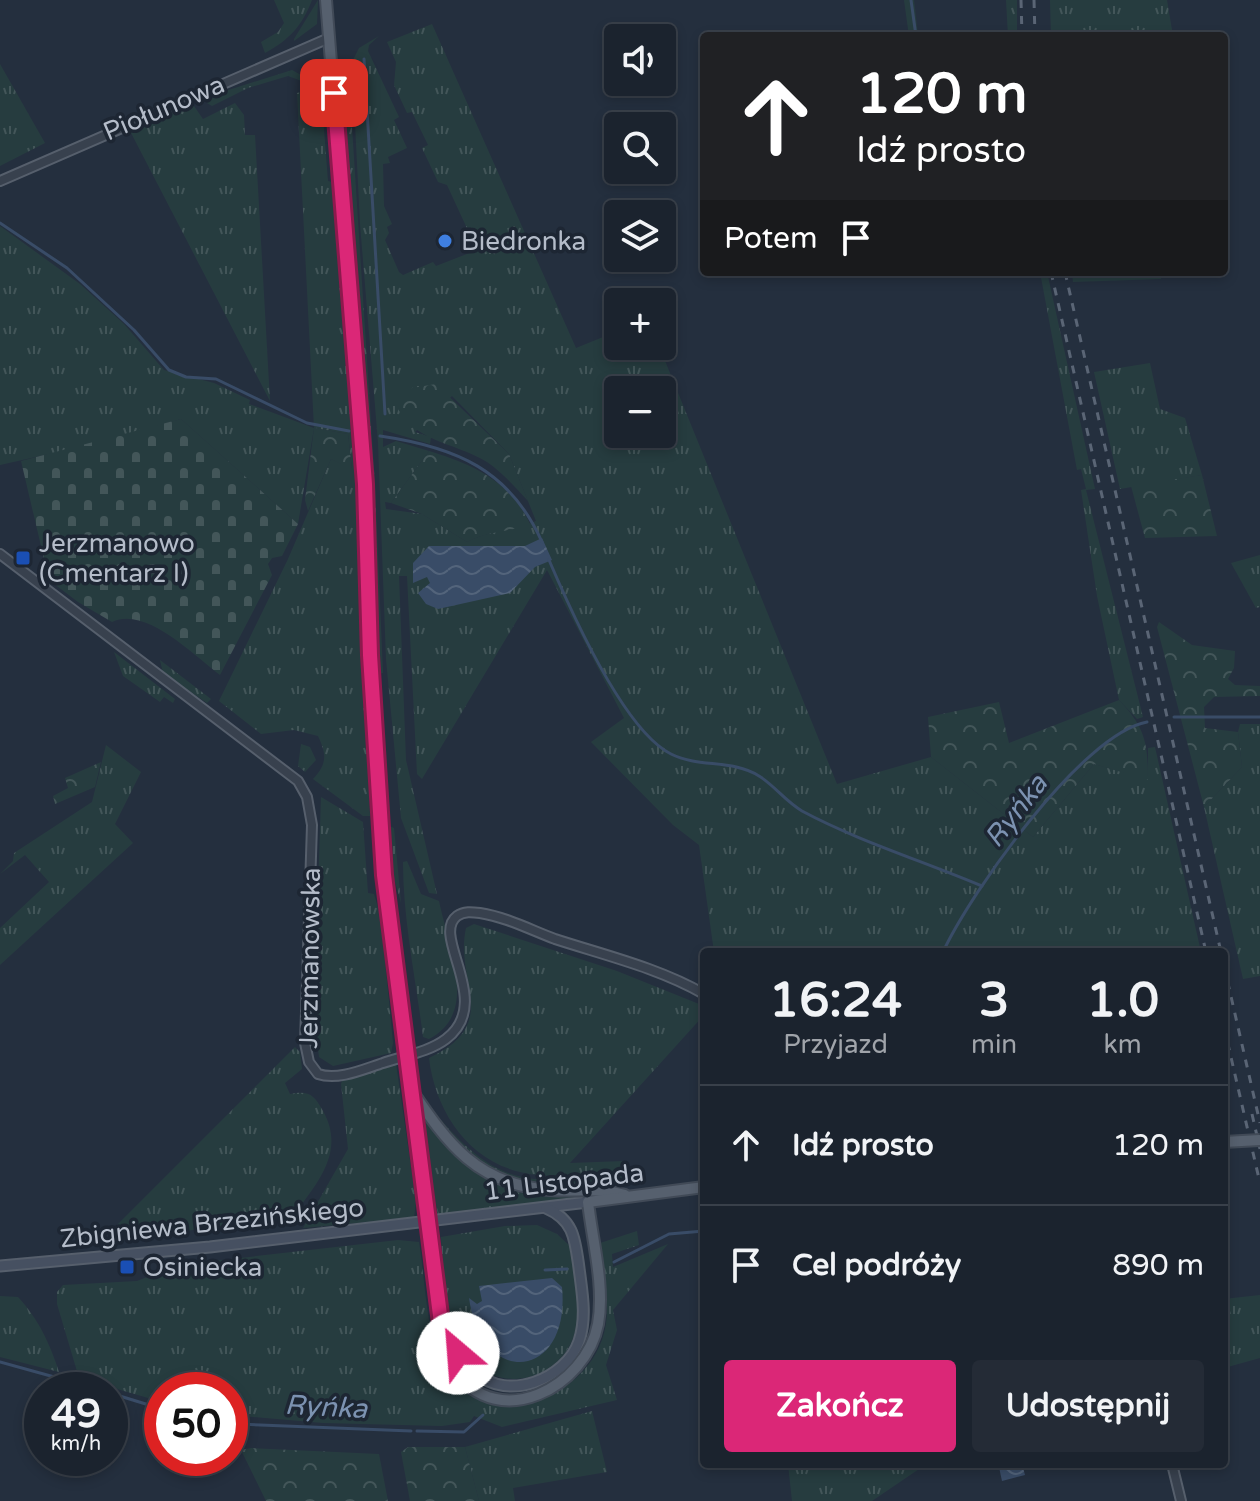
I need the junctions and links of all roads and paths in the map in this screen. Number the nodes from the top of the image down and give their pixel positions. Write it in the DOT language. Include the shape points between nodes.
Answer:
graph roads {
  1 [pos="326,0"];
  2 [pos="329,38"];
  3 [pos="0,181"];
  4 [pos="0,554"];
  5 [pos="700,992"];
  6 [pos="410,1088"];
  7 [pos="1260,1140"];
  8 [pos="1228,1142"];
  9 [pos="700,1187"];
  10 [pos="627,1196"];
  11 [pos="588,1202"];
  12 [pos="546,1208"];
  13 [pos="427,1217"];
  14 [pos="0,1266"];
  15 [pos="441,1323"];
  16 [pos="1173,1468"];
  17 [pos="1181,1501"];
  1 -- 2 [label="main road"];
  2 -- 3 [label="street, Piołunowa"];
  2 -- 6 [label="main road, bridge" via="365,484 380,822"];
  4 -- 5 [label="street, Jerzmanowska" via="298,781 312,825 305,1043 318,1074 337,1076 372,1066 441,1043 452,1034 466,1007 450,929 462,913 494,916"];
  6 -- 10 [label="main road" via="446,1141 488,1174 546,1190 602,1188"];
  6 -- 13 [label="main road"];
  7 -- 8 [label="main road, bridge"];
  9 -- 10 [label="main road, 11 Listopada"];
  10 -- 11 [label="main road, 11 Listopada"];
  11 -- 12 [label="main road, 11 Listopada"];
  11 -- 15 [label="main road" via="599,1315 589,1353 564,1381 527,1397 506,1399 481,1392 452,1365"];
  12 -- 13 [label="main road, 11 Listopada"];
  12 -- 15 [label="main road" via="568,1222 576,1241 583,1323 568,1361 538,1381 500,1384 478,1375"];
  13 -- 14 [label="main road, Zbigniewa Brzezińskiego" via="210,1247"];
  13 -- 15 [label="main road, bridge"];
  16 -- 17 [label="street"];
}
